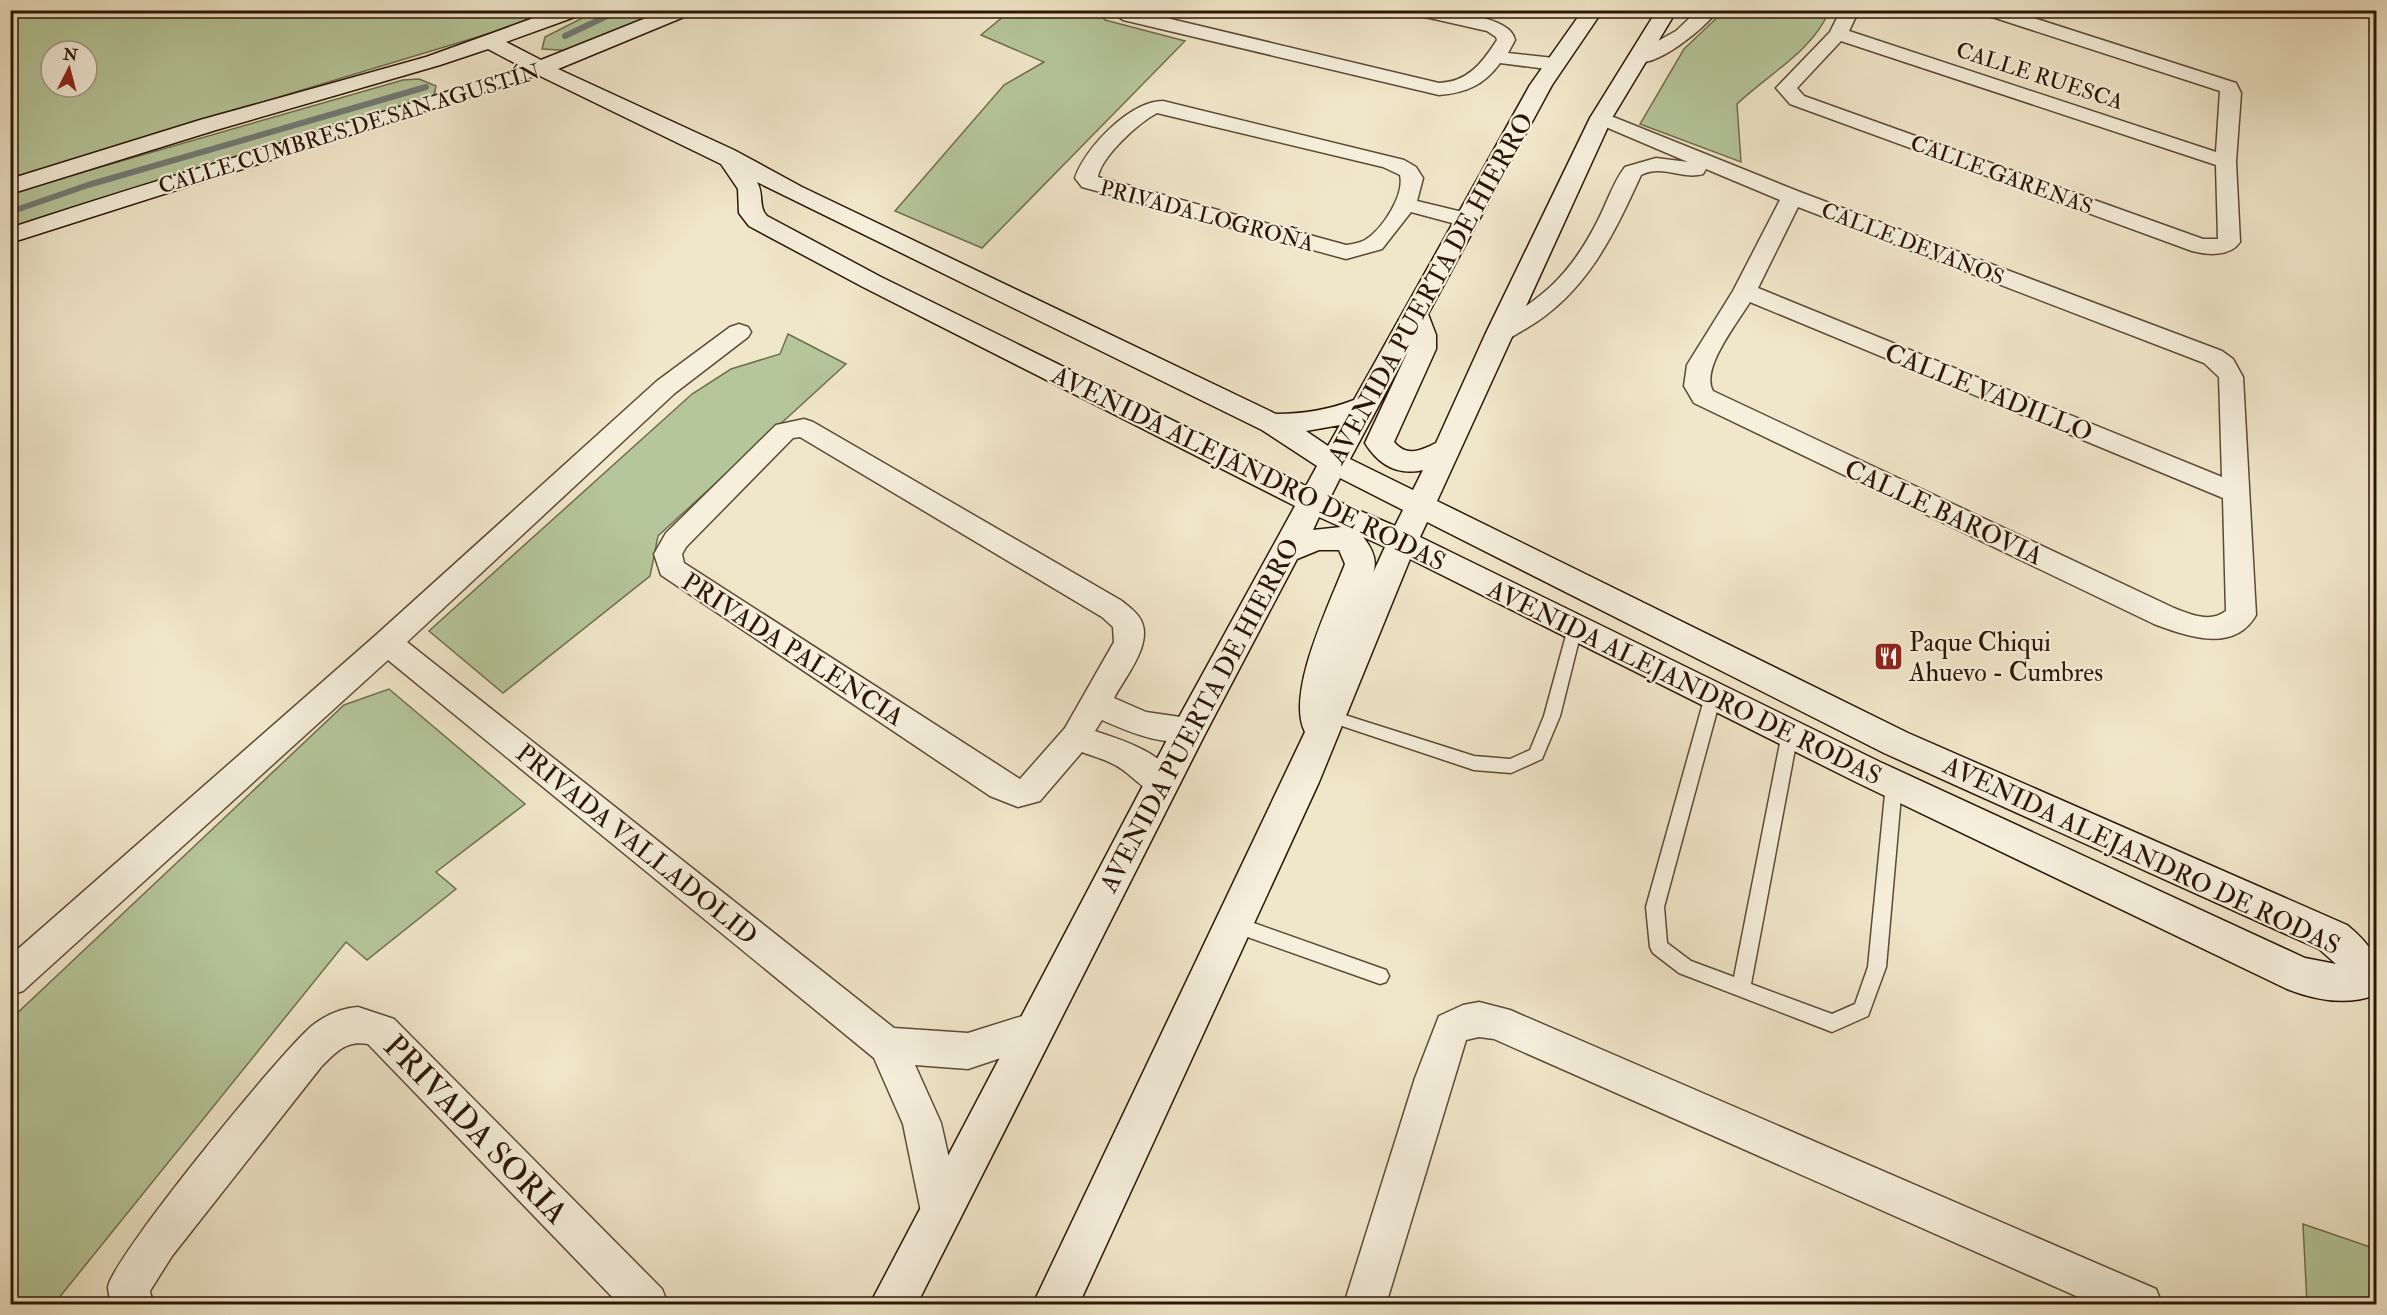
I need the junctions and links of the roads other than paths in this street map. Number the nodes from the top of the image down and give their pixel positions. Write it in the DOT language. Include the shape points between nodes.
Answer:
graph roads {
  1 [pos="576,10"];
  2 [pos="684,10"];
  3 [pos="1120,10"];
  4 [pos="1418,10"];
  5 [pos="1593,10"];
  6 [pos="1667,10"];
  7 [pos="1709,10"];
  8 [pos="1850,10"];
  9 [pos="1989,10"];
  10 [pos="530,29"];
  11 [pos="1838,34"];
  12 [pos="491,42"];
  13 [pos="577,55"];
  14 [pos="1641,57"];
  15 [pos="433,61"];
  16 [pos="1492,62"];
  17 [pos="1554,64"];
  18 [pos="541,69"];
  19 [pos="1541,85"];
  20 [pos="477,91"];
  21 [pos="1601,118"];
  22 [pos="726,155"];
  23 [pos="2226,162"];
  24 [pos="1744,176"];
  25 [pos="10,187"];
  26 [pos="794,192"];
  27 [pos="1792,197"];
  28 [pos="750,204"];
  29 [pos="1399,212"];
  30 [pos="1461,229"];
  31 [pos="10,236"];
  32 [pos="918,252"];
  33 [pos="872,282"];
  34 [pos="1745,291"];
  35 [pos="1416,315"];
  36 [pos="739,332"];
  37 [pos="1498,335"];
  38 [pos="1364,406"];
  39 [pos="1272,423"];
  40 [pos="1448,449"];
  41 [pos="1334,463"];
  42 [pos="2234,492"];
  43 [pos="1312,502"];
  44 [pos="1421,507"];
  45 [pos="1402,542"];
  46 [pos="1285,552"];
  47 [pos="1575,628"];
  48 [pos="387,644"];
  49 [pos="1713,696"];
  50 [pos="1095,703"];
  51 [pos="1324,728"];
  52 [pos="1190,729"];
  53 [pos="1790,733"];
  54 [pos="1076,737"];
  55 [pos="1163,783"];
  56 [pos="1894,784"];
  57 [pos="1234,924"];
  58 [pos="1380,975"];
  59 [pos="10,979"];
  60 [pos="1741,990"];
  61 [pos="1035,1030"];
  62 [pos="887,1045"];
  63 [pos="941,1212"];
  64 [pos="1374,1301"];
  65 [pos="132,1305"];
  66 [pos="647,1305"];
  67 [pos="893,1305"];
  68 [pos="1056,1305"];
  69 [pos="2141,1305"];
  1 -- 10 [label="street, CALLE CUMBRES DE SAN AGUSTÍN"];
  2 -- 13 [label="street, CALLE CUMBRES DE SAN AGUSTÍN"];
  3 -- 16 [label="street" via="1129,16 1439,89 1463,87"];
  4 -- 16 [label="street" via="1500,30 1506,40"];
  5 -- 17 [label="street, AVENIDA PUERTA DE HIERRO"];
  6 -- 14 [label="street"];
  7 -- 14 [label="street" via="1683,35"];
  8 -- 11 [label="street"];
  9 -- 23 [label="street" via="2229,87"];
  10 -- 12 [label="street, CALLE CUMBRES DE SAN AGUSTÍN"];
  10 -- 13 [label="street" via="524,37 527,45 555,57"];
  11 -- 23 [label="street, CALLE RUESCA"];
  11 -- 23 [label="street, CALLE GARENAS" via="1786,87 1797,100 2200,246 2217,247 2229,242"];
  12 -- 15 [label="street, CALLE CUMBRES DE SAN AGUSTÍN"];
  12 -- 18 [label="street, AVENIDA ALEJANDRO DE RODAS"];
  13 -- 18 [label="street, CALLE CUMBRES DE SAN AGUSTÍN"];
  14 -- 21 [label="street"];
  15 -- 20 [label="street"];
  15 -- 25 [label="street, CALLE CUMBRES DE SAN AGUSTÍN"];
  16 -- 17 [label="street"];
  16 -- 19 [label="street"];
  17 -- 19 [label="street, AVENIDA PUERTA DE HIERRO"];
  18 -- 20 [label="street, CALLE CUMBRES DE SAN AGUSTÍN"];
  18 -- 22 [label="street, AVENIDA ALEJANDRO DE RODAS"];
  19 -- 30 [label="street, AVENIDA PUERTA DE HIERRO"];
  20 -- 31 [label="street, CALLE CUMBRES DE SAN AGUSTÍN"];
  21 -- 24 [label="street, CALLE DEVANOS"];
  21 -- 37 [label="street"];
  22 -- 26 [label="street, AVENIDA ALEJANDRO DE RODAS"];
  22 -- 28 [label="street, AVENIDA ALEJANDRO DE RODAS" via="750,189"];
  24 -- 27 [label="street, CALLE DEVANOS"];
  24 -- 37 [label="street" via="1659,163 1632,171 1592,255 1573,280 1551,301"];
  26 -- 28 [label="street" via="770,194"];
  26 -- 32 [label="street, AVENIDA ALEJANDRO DE RODAS"];
  27 -- 34 [label="street"];
  27 -- 42 [label="street, CALLE DEVANOS" via="2202,353 2224,366 2231,377"];
  28 -- 33 [label="street, AVENIDA ALEJANDRO DE RODAS" via="758,221"];
  29 -- 29 [label="street, PRIVADA LOGROÑA" via="1414,186 1412,175 1401,166 1163,107 1137,114 1086,173 1090,183 1335,250 1359,250 1376,243"];
  29 -- 30 [label="street"];
  30 -- 35 [label="street, AVENIDA PUERTA DE HIERRO"];
  32 -- 33 [label="street"];
  32 -- 39 [label="street, AVENIDA ALEJANDRO DE RODAS"];
  33 -- 43 [label="street, AVENIDA ALEJANDRO DE RODAS"];
  34 -- 42 [label="street, CALLE VADILLO"];
  34 -- 42 [label="street, CALLE BAROVIA" via="1700,365 1697,386 1703,397 2164,616 2193,627 2218,630 2241,615"];
  35 -- 38 [label="street, AVENIDA PUERTA DE HIERRO"];
  35 -- 40 [label="street" via="1423,338 1422,354 1379,443 1386,454 1403,462 1424,462"];
  36 -- 48 [label="street" via="666,387"];
  37 -- 40 [label="street"];
  38 -- 39 [label="street" via="1337,418 1306,424"];
  38 -- 41 [label="street, AVENIDA PUERTA DE HIERRO"];
  39 -- 41 [label="street, AVENIDA ALEJANDRO DE RODAS"];
  40 -- 44 [label="street"];
  41 -- 43 [label="street, AVENIDA PUERTA DE HIERRO"];
  41 -- 44 [label="street, AVENIDA ALEJANDRO DE RODAS"];
  43 -- 45 [label="street, AVENIDA ALEJANDRO DE RODAS"];
  43 -- 46 [label="street, AVENIDA PUERTA DE HIERRO"];
  44 -- 45 [label="street"];
  44 -- 56 [label="street, AVENIDA ALEJANDRO DE RODAS" via="1896,742 2333,937 2350,951 2362,969 2361,982 2347,984 2301,976"];
  45 -- 47 [label="street, AVENIDA ALEJANDRO DE RODAS"];
  45 -- 51 [label="street"];
  46 -- 51 [label="street" via="1323,537 1340,538 1359,553 1361,564 1319,676"];
  46 -- 52 [label="street, AVENIDA PUERTA DE HIERRO"];
  47 -- 49 [label="street, AVENIDA ALEJANDRO DE RODAS"];
  47 -- 51 [label="lane" via="1552,716 1536,754 1511,766 1474,763"];
  48 -- 59 [label="street"];
  48 -- 62 [label="street, PRIVADA VALLADOLID"];
  49 -- 53 [label="street, AVENIDA ALEJANDRO DE RODAS"];
  49 -- 60 [label="lane" via="1656,907 1659,947 1685,967"];
  50 -- 52 [label="street" via="1143,724"];
  50 -- 54 [label="street, PRIVADA PALENCIA"];
  50 -- 54 [label="street, PRIVADA PALENCIA" via="1130,643 1130,631 1121,616 804,428 784,431 676,540 668,554 671,568 1012,792 1029,791"];
  51 -- 57 [label="street"];
  52 -- 55 [label="street, AVENIDA PUERTA DE HIERRO"];
  53 -- 56 [label="street, AVENIDA ALEJANDRO DE RODAS"];
  53 -- 60 [label="lane"];
  54 -- 55 [label="street" via="1126,755"];
  55 -- 61 [label="street, AVENIDA PUERTA DE HIERRO"];
  56 -- 60 [label="lane" via="1876,967 1862,1010 1832,1023"];
  57 -- 58 [label="lane"];
  57 -- 68 [label="street"];
  61 -- 62 [label="street" via="968,1051"];
  61 -- 63 [label="street, AVENIDA PUERTA DE HIERRO"];
  62 -- 63 [label="street, PRIVADA VALLADOLID" via="922,1123"];
  63 -- 67 [label="street, AVENIDA PUERTA DE HIERRO"];
  64 -- 69 [label="street" via="1434,1078 1452,1028 1469,1020 1484,1019"];
  65 -- 66 [label="street, PRIVADA SORIA" via="129,1287 158,1242 308,1054 331,1032 364,1023 381,1031"];
}
